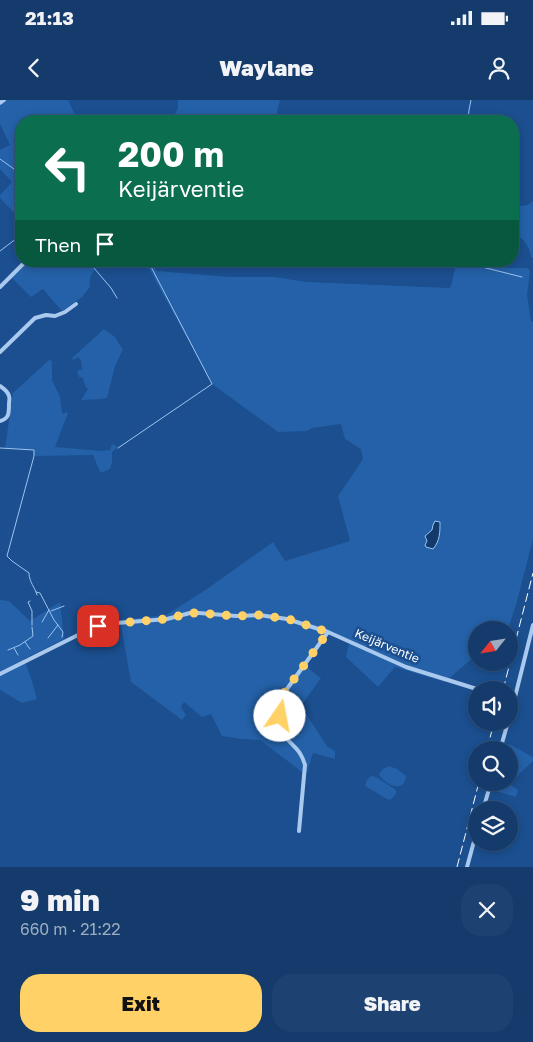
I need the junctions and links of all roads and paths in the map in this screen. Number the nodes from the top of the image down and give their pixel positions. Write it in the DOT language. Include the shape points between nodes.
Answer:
graph roads {
  1 [pos="4,100"];
  2 [pos="0,103"];
  3 [pos="20,267"];
  4 [pos="0,287"];
  5 [pos="76,304"];
  6 [pos="0,352"];
  7 [pos="0,386"];
  8 [pos="0,421"];
  9 [pos="533,624"];
  10 [pos="328,632"];
  11 [pos="0,674"];
  12 [pos="517,681"];
  13 [pos="468,686"];
  14 [pos="300,830"];
  15 [pos="471,851"];
  16 [pos="467,867"];
  1 -- 2 [label="street"];
  3 -- 4 [label="street"];
  5 -- 6 [label="street" via="55,316 36,318"];
  7 -- 8 [label="street" via="9,396 8,416"];
  9 -- 12 [label="street"];
  10 -- 11 [label="street, Keijärventie" via="288,619 259,615 190,613 167,619 98,626"];
  10 -- 13 [label="street, Keijärventie" via="406,667"];
  10 -- 14 [label="street" via="279,700 286,737 299,751 305,765"];
  15 -- 16 [label="street"];
}
